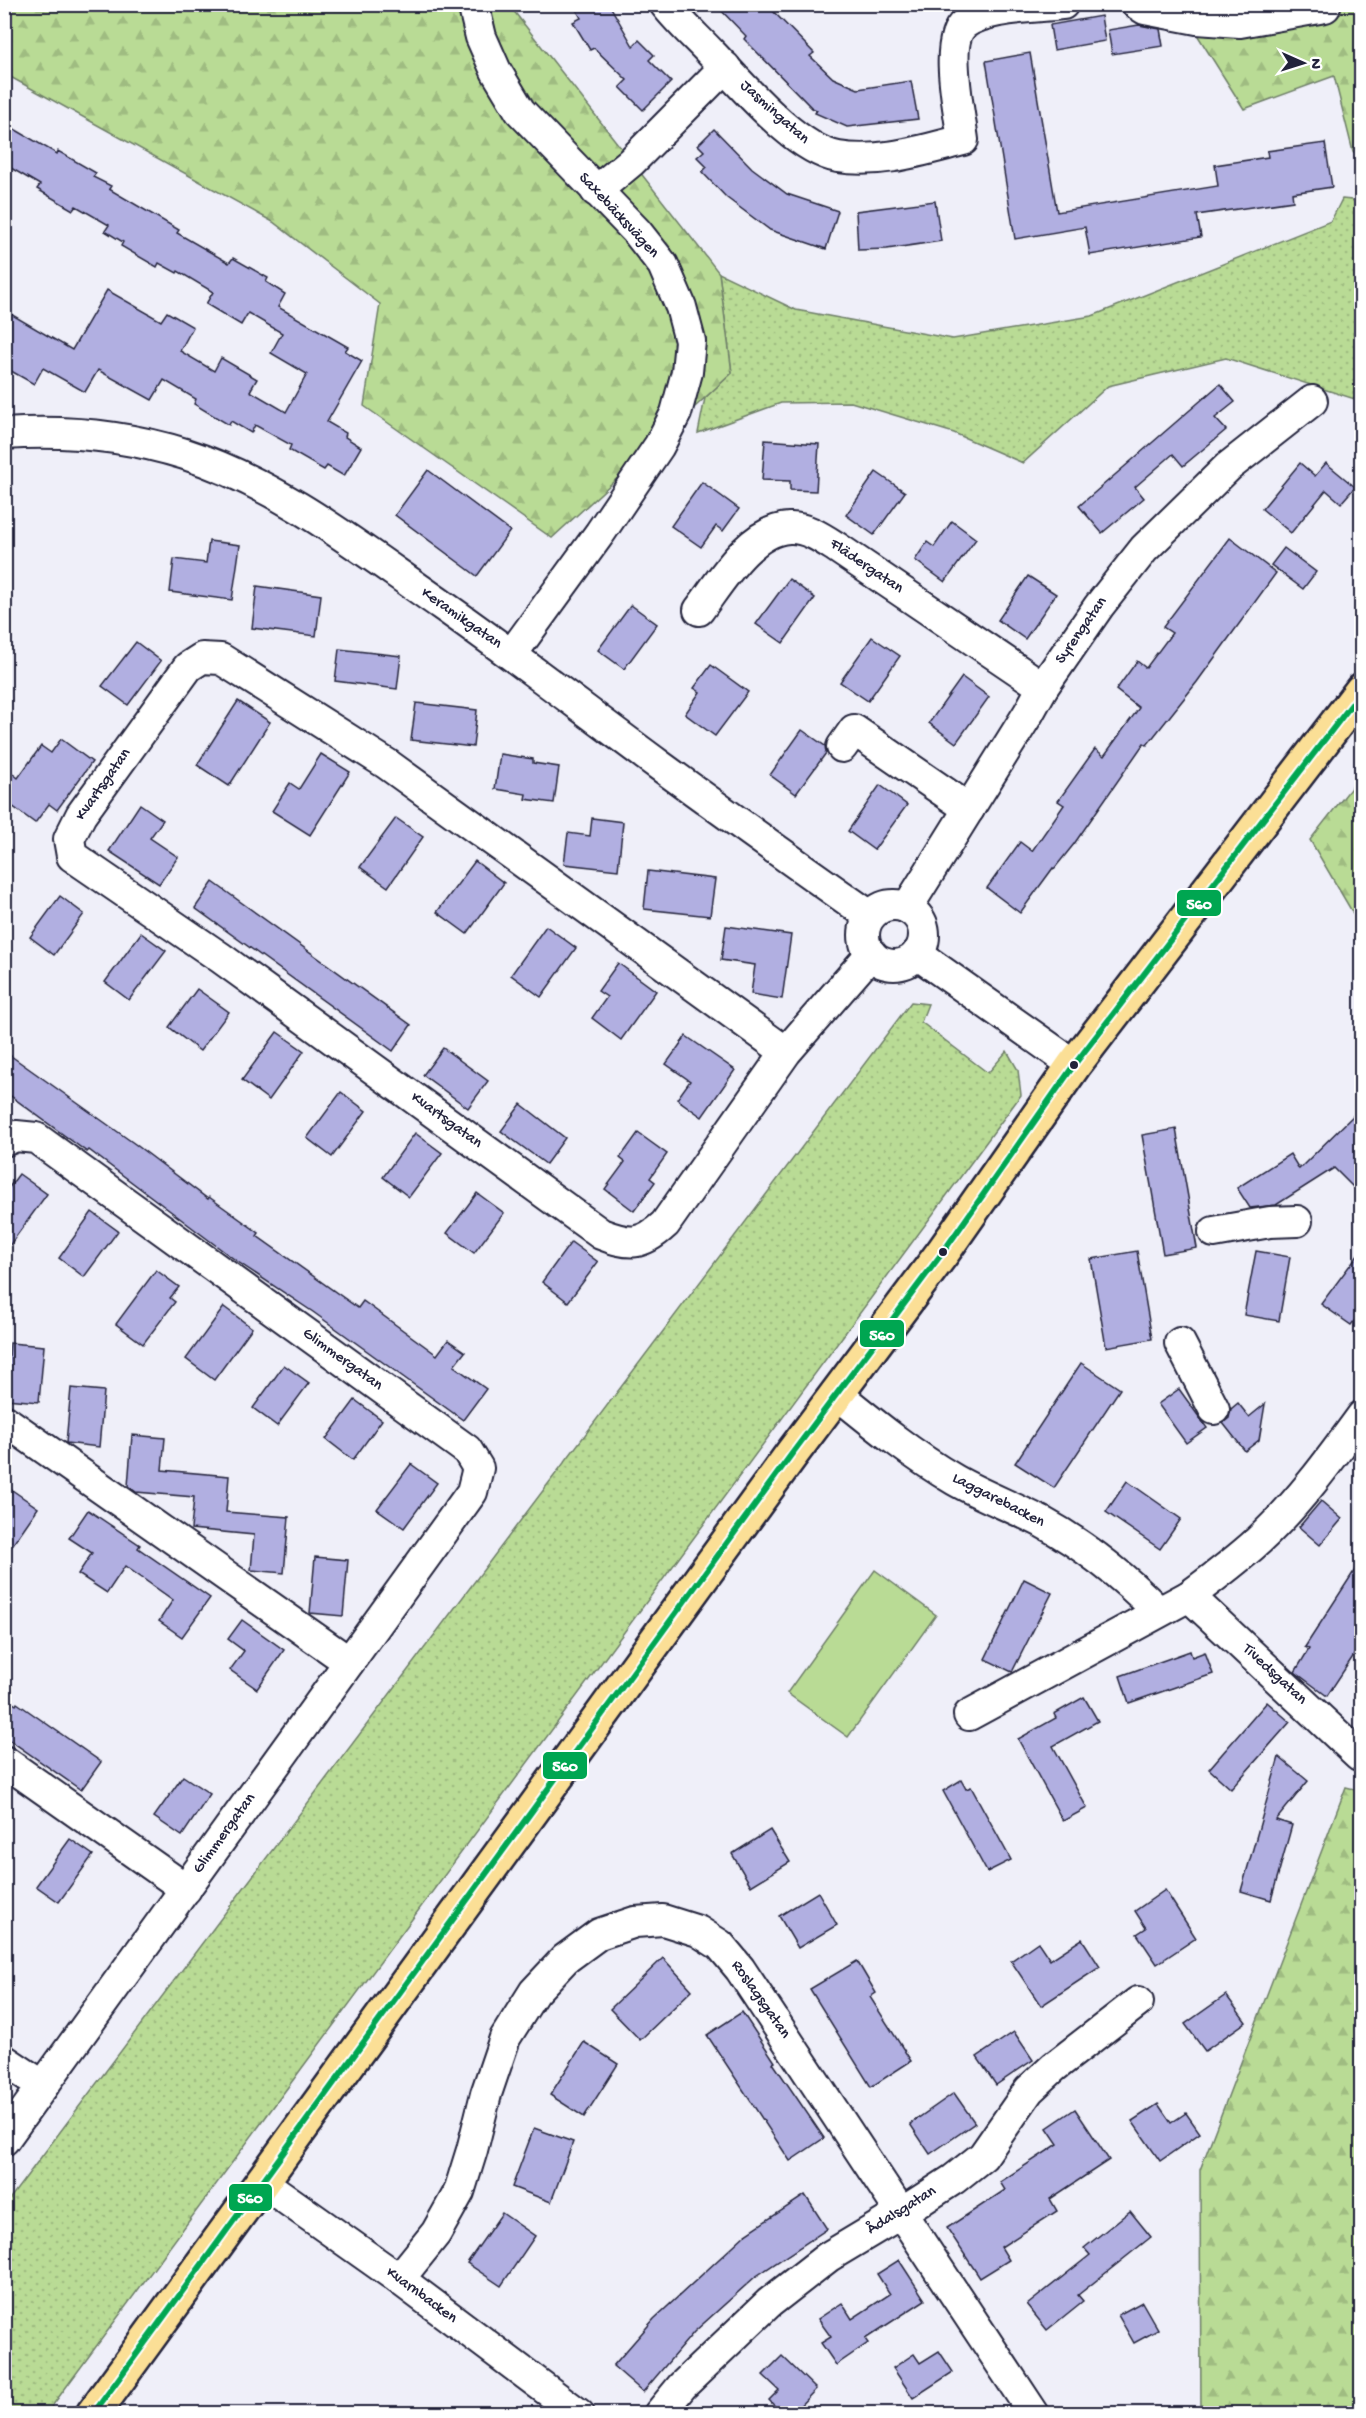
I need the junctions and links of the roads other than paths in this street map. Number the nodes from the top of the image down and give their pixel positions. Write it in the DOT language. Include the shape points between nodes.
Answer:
graph roads {
  1 [pos="473,4"];
  2 [pos="665,4"];
  3 [pos="1063,4"];
  4 [pos="1137,4"];
  5 [pos="1324,7"];
  6 [pos="725,67"];
  7 [pos="596,191"];
  8 [pos="1312,401"];
  9 [pos="4,434"];
  10 [pos="699,610"];
  11 [pos="512,654"];
  12 [pos="1043,687"];
  13 [pos="1362,690"];
  14 [pos="842,747"];
  15 [pos="969,809"];
  16 [pos="907,908"];
  17 [pos="870,916"];
  18 [pos="871,954"];
  19 [pos="917,954"];
  20 [pos="786,1052"];
  21 [pos="1074,1065"];
  22 [pos="4,1141"];
  23 [pos="1296,1221"];
  24 [pos="1214,1232"];
  25 [pos="1180,1343"];
  26 [pos="836,1393"];
  27 [pos="1214,1409"];
  28 [pos="1362,1416"];
  29 [pos="4,1420"];
  30 [pos="1189,1596"];
  31 [pos="1158,1611"];
  32 [pos="349,1662"];
  33 [pos="969,1715"];
  34 [pos="1359,1755"];
  35 [pos="4,1761"];
  36 [pos="186,1889"];
  37 [pos="1138,2002"];
  38 [pos="4,2060"];
  39 [pos="43,2086"];
  40 [pos="4,2140"];
  41 [pos="262,2182"];
  42 [pos="903,2212"];
  43 [pos="399,2279"];
  44 [pos="93,2414"];
  45 [pos="579,2414"];
  46 [pos="659,2414"];
  47 [pos="1034,2414"];
  1 -- 7 [label="street, Saxebäcksvägen" via="481,37 520,111"];
  2 -- 6 [label="street, Jasmingatan"];
  3 -- 6 [label="street, Jasmingatan" via="990,13 964,25 954,40 954,74 963,140 906,154 837,157 812,147 782,125"];
  4 -- 5 [label="street" via="1197,19 1240,22"];
  6 -- 7 [label="street, Jasmingatan" via="631,162"];
  7 -- 11 [label="street, Saxebäcksvägen" via="663,265 690,341 687,372 676,413 659,446"];
  8 -- 12 [label="street, Syrengatan" via="1228,467 1144,549"];
  9 -- 11 [label="street, Keramikgatan" via="44,432 138,443 185,454 238,476 285,498"];
  10 -- 12 [label="street, Flädergatan" via="746,549 766,534 790,527 811,532 836,547"];
  11 -- 17 [label="street, Keramikgatan"];
  12 -- 15 [label="street, Syrengatan"];
  13 -- 21 [label="main road"];
  14 -- 15 [label="street" via="854,730"];
  15 -- 16 [label="street, Syrengatan"];
  16 -- 17 [label="street" via="886,905"];
  16 -- 19 [label="street" via="922,925 924,935"];
  17 -- 18 [label="street" via="863,933"];
  18 -- 19 [label="street" via="884,964 893,965"];
  18 -- 20 [label="street, Kvartsgatan"];
  19 -- 21 [label="street"];
  20 -- 20 [label="street, Kvartsgatan" via="665,1224 650,1238 622,1242 601,1234 221,958 72,856 69,839 81,815 188,667 202,658 220,659 387,764"];
  21 -- 26 [label="main road" via="943,1252"];
  22 -- 32 [label="street, Glimmergatan" via="16,1136 36,1138 467,1450 478,1468 472,1492"];
  23 -- 24 [label="street"];
  25 -- 27 [label="street"];
  26 -- 31 [label="street, Laggarebacken" via="885,1433 954,1479 1042,1522 1133,1586"];
  26 -- 41 [label="main road"];
  28 -- 30 [label="street" via="1291,1507 1259,1540"];
  29 -- 32 [label="street"];
  30 -- 31 [label="street"];
  30 -- 34 [label="street, Tivedsgatan"];
  31 -- 33 [label="street"];
  32 -- 36 [label="street, Glimmergatan"];
  35 -- 36 [label="street, Glimmergatan"];
  36 -- 39 [label="street, Glimmergatan"];
  37 -- 42 [label="street, Ådalsgatan" via="1029,2091 983,2156"];
  38 -- 39 [label="street"];
  39 -- 40 [label="street, Glimmergatan"];
  41 -- 43 [label="street, Kvarnbacken"];
  41 -- 44 [label="main road"];
  42 -- 43 [label="street, Roslagsgatan" via="720,1945 698,1931 663,1920 634,1922 599,1934 565,1959 534,1992 505,2038 459,2192 436,2233"];
  42 -- 46 [label="street, Ådalsgatan" via="828,2257 770,2303 682,2386"];
  42 -- 47 [label="street, Roslagsgatan"];
  43 -- 45 [label="street, Kvarnbacken"];
}
